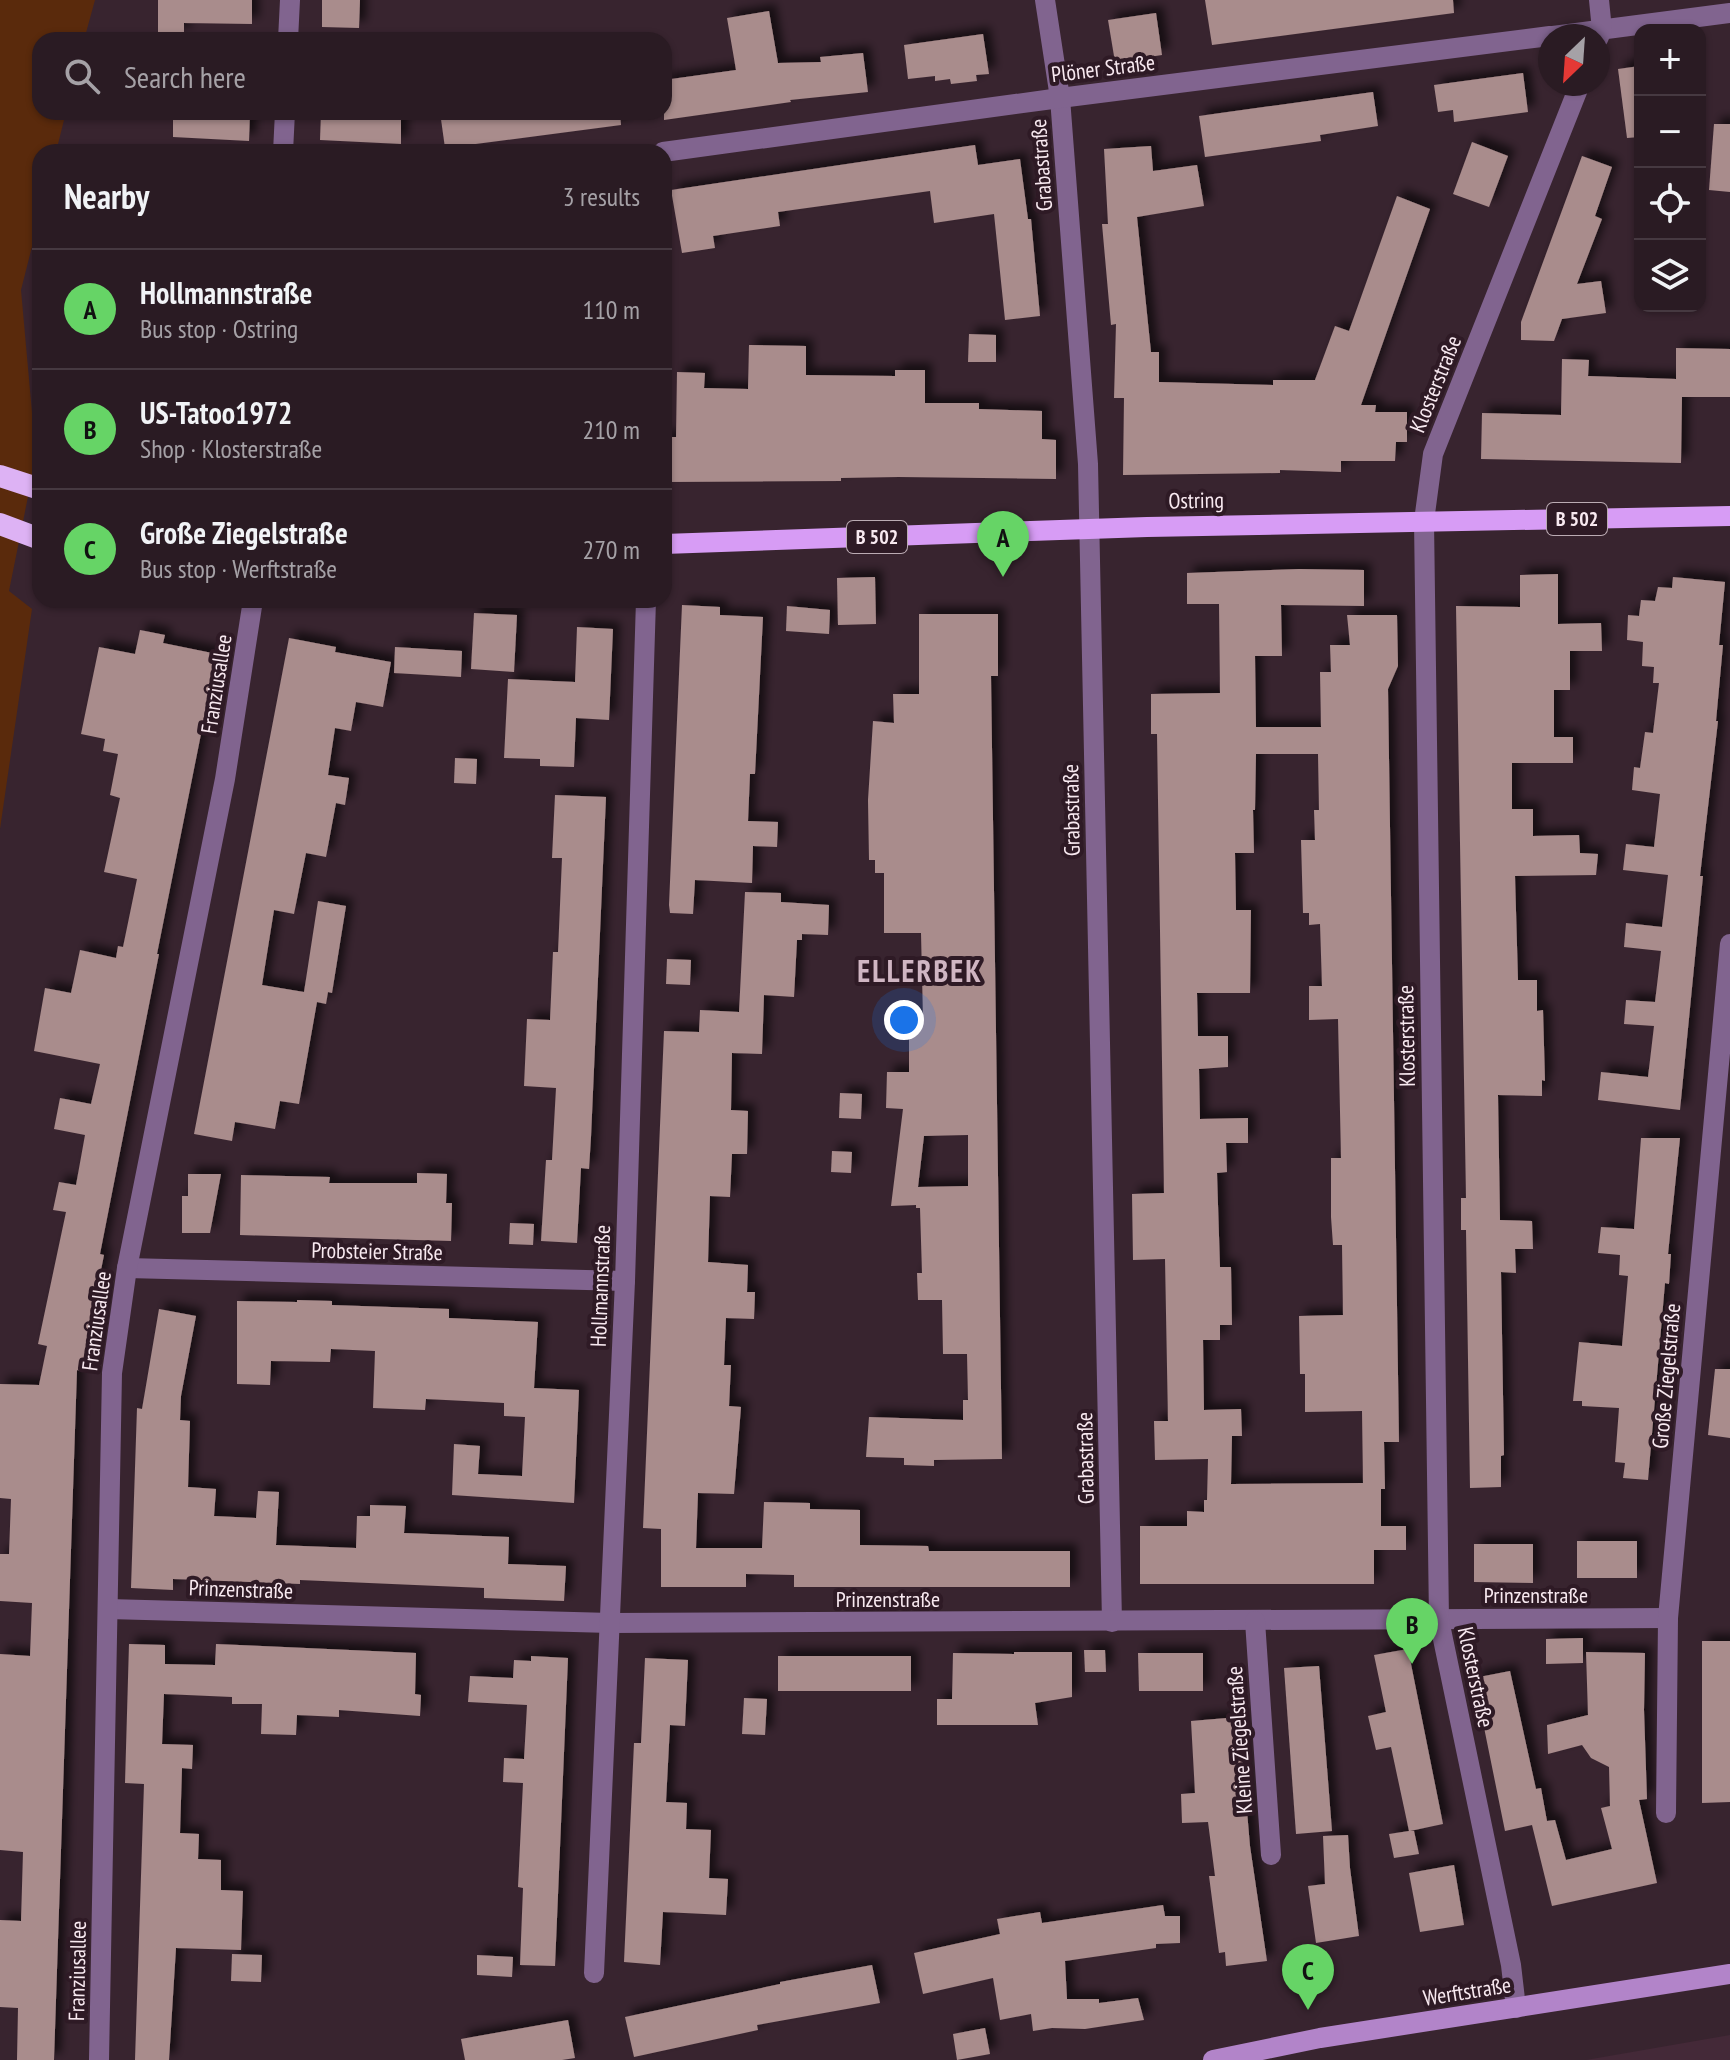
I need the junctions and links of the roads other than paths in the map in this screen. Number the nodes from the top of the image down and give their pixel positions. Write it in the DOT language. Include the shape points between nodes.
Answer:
graph roads {
  1 [pos="290,0"];
  2 [pos="1045,0"];
  3 [pos="1599,0"];
  4 [pos="1730,13"];
  5 [pos="1600,24"];
  6 [pos="288,32"];
  7 [pos="1610,33"];
  8 [pos="1538,38"];
  9 [pos="1575,96"];
  10 [pos="1060,98"];
  11 [pos="285,120"];
  12 [pos="283,144"];
  13 [pos="672,151"];
  14 [pos="0,476"];
  15 [pos="32,486"];
  16 [pos="1730,516"];
  17 [pos="1424,521"];
  18 [pos="0,524"];
  19 [pos="1090,529"];
  20 [pos="32,536"];
  21 [pos="672,544"];
  22 [pos="252,608"];
  23 [pos="646,608"];
  24 [pos="1730,944"];
  25 [pos="127,1268"];
  26 [pos="625,1281"];
  27 [pos="108,1609"];
  28 [pos="1668,1618"];
  29 [pos="1439,1620"];
  30 [pos="1255,1621"];
  31 [pos="1112,1622"];
  32 [pos="611,1623"];
  33 [pos="1666,1813"];
  34 [pos="1271,1855"];
  35 [pos="594,1973"];
  36 [pos="1730,1974"];
  37 [pos="1516,2008"];
  38 [pos="99,2060"];
  39 [pos="1213,2060"];
  1 -- 6 [label="street"];
  2 -- 10 [label="street, Grabastraße"];
  3 -- 5 [label="street"];
  4 -- 7 [label="street, Plöner Straße"];
  8 -- 10 [label="street, Plöner Straße"];
  9 -- 17 [label="street, Klosterstraße" via="1433,454"];
  10 -- 13 [label="street, Plöner Straße"];
  10 -- 19 [label="street, Grabastraße"];
  11 -- 12 [label="street"];
  14 -- 15 [label="highway"];
  16 -- 17 [label="main road, Ostring / B 502"];
  17 -- 19 [label="main road, Ostring / B 502"];
  17 -- 29 [label="street, Klosterstraße"];
  18 -- 20 [label="highway"];
  19 -- 21 [label="main road, Ostring / B 502"];
  19 -- 31 [label="street, Grabastraße"];
  22 -- 25 [label="street, Franziusallee" via="225,779"];
  23 -- 26 [label="street, Hollmannstraße"];
  24 -- 28 [label="street, Große Ziegelstraße"];
  25 -- 26 [label="street, Probsteier Straße"];
  25 -- 27 [label="street, Franziusallee" via="112,1373"];
  26 -- 32 [label="street, Hollmannstraße"];
  27 -- 32 [label="street, Prinzenstraße"];
  27 -- 38 [label="street, Franziusallee"];
  28 -- 29 [label="street, Prinzenstraße"];
  28 -- 33 [label="street, Große Ziegelstraße"];
  29 -- 30 [label="street, Prinzenstraße"];
  29 -- 37 [label="street, Klosterstraße"];
  30 -- 31 [label="street, Prinzenstraße"];
  30 -- 34 [label="street, Kleine Ziegelstraße"];
  31 -- 32 [label="street, Prinzenstraße"];
  32 -- 35 [label="street, Hollmannstraße"];
  36 -- 37 [label="main road, Werftstraße"];
  37 -- 39 [label="main road, Werftstraße"];
}
